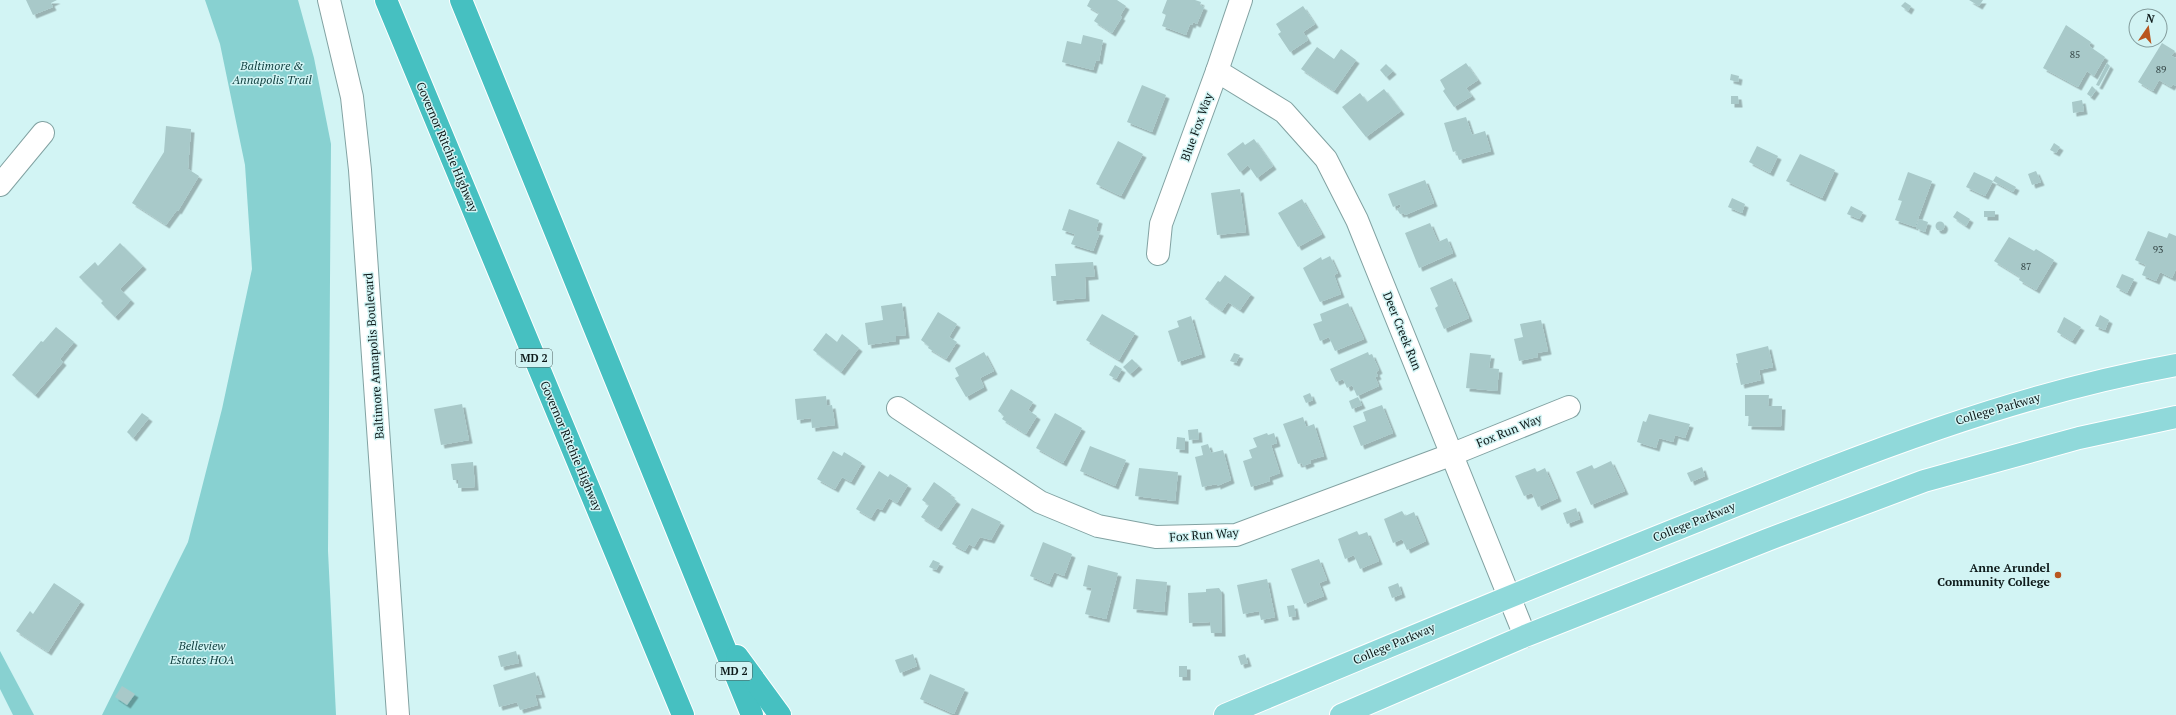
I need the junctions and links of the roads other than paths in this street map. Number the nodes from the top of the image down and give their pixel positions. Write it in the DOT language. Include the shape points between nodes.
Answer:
graph roads {
  1 [pos="329,0"];
  2 [pos="386,0"];
  3 [pos="461,0"];
  4 [pos="1241,0"];
  5 [pos="1217,71"];
  6 [pos="43,133"];
  7 [pos="1,180"];
  8 [pos="1158,254"];
  9 [pos="2176,365"];
  10 [pos="1569,407"];
  11 [pos="898,408"];
  12 [pos="2176,418"];
  13 [pos="2176,434"];
  14 [pos="2079,438"];
  15 [pos="1453,454"];
  16 [pos="1508,596"];
  17 [pos="716,627"];
  18 [pos="1525,636"];
  19 [pos="398,715"];
  20 [pos="683,715"];
  21 [pos="752,715"];
  22 [pos="780,715"];
  23 [pos="1225,715"];
  24 [pos="1341,715"];
  1 -- 19 [label="street, Baltimore Annapolis Boulevard" via="352,97 360,170"];
  2 -- 20 [label="highway, Governor Ritchie Highway / MD 2"];
  3 -- 17 [label="highway, MD 2"];
  4 -- 5 [label="street, Blue Fox Way"];
  5 -- 8 [label="street, Blue Fox Way" via="1160,224"];
  5 -- 15 [label="street, Deer Creek Run" via="1284,112 1326,159 1357,220"];
  6 -- 7 [label="street"];
  9 -- 16 [label="main road, College Parkway" via="2031,399 1957,421 1858,456"];
  10 -- 15 [label="street, Fox Run Way"];
  11 -- 15 [label="street, Fox Run Way" via="1040,502 1098,526 1156,537 1236,535"];
  12 -- 14 [label="main road"];
  13 -- 14 [label="main road"];
  14 -- 18 [label="main road" via="1924,481"];
  15 -- 16 [label="street, Deer Creek Run"];
  16 -- 18 [label="street, Deer Creek Run"];
  16 -- 23 [label="main road, College Parkway"];
  17 -- 21 [label="highway, MD 2"];
  17 -- 22 [label="highway"];
  18 -- 24 [label="main road"];
}
